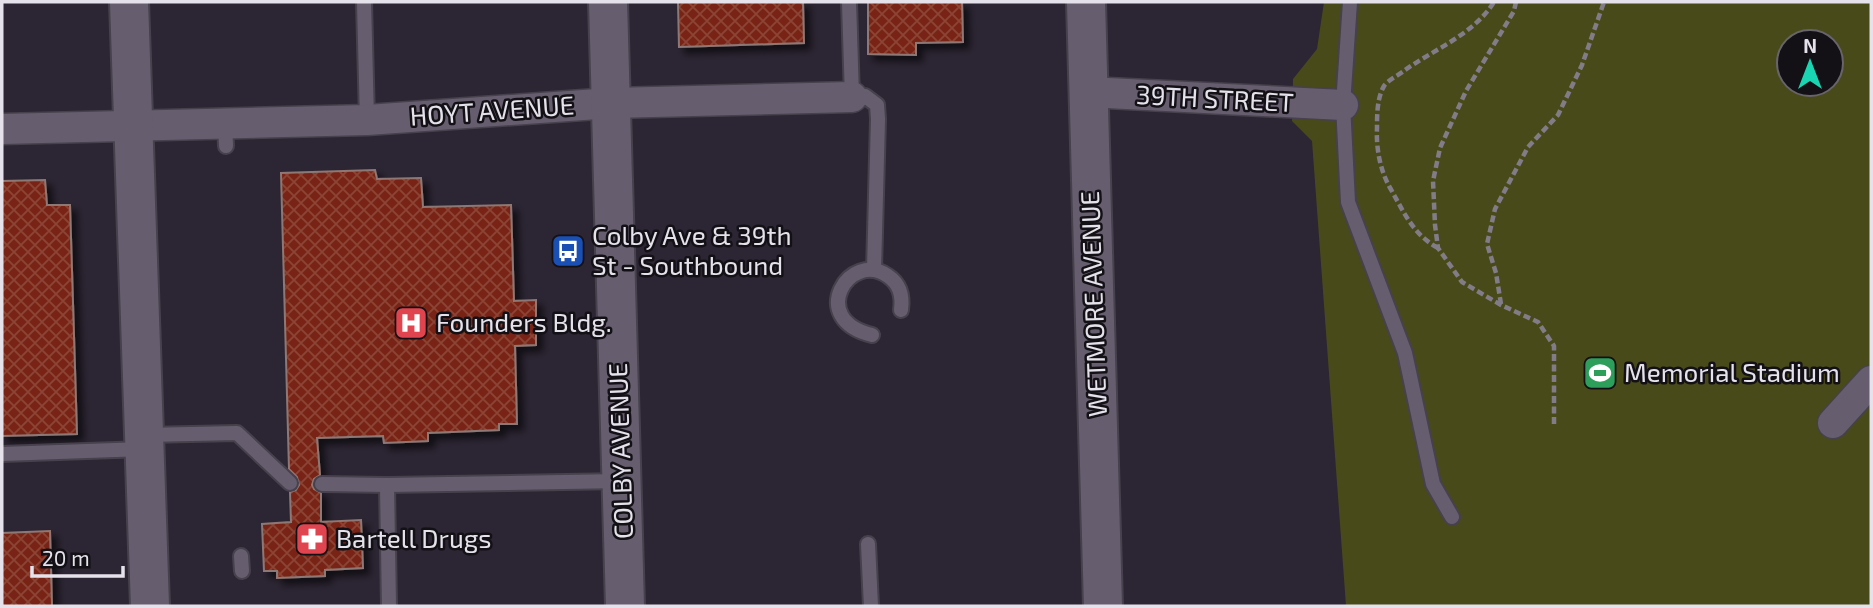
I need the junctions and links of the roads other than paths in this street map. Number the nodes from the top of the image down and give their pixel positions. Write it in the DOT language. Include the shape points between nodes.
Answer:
graph roads {
  1 [pos="129,2"];
  2 [pos="364,2"];
  3 [pos="608,2"];
  4 [pos="849,2"];
  5 [pos="1086,2"];
  6 [pos="1350,2"];
  7 [pos="1088,92"];
  8 [pos="852,97"];
  9 [pos="612,103"];
  10 [pos="1343,105"];
  11 [pos="367,120"];
  12 [pos="132,124"];
  13 [pos="2,129"];
  14 [pos="874,270"];
  15 [pos="901,310"];
  16 [pos="872,335"];
  17 [pos="1871,382"];
  18 [pos="1833,423"];
  19 [pos="144,442"];
  20 [pos="2,454"];
  21 [pos="622,481"];
  22 [pos="290,483"];
  23 [pos="322,484"];
  24 [pos="387,485"];
  25 [pos="1452,517"];
  26 [pos="868,544"];
  27 [pos="150,606"];
  28 [pos="389,606"];
  29 [pos="625,606"];
  30 [pos="871,606"];
  31 [pos="1103,606"];
  1 -- 12 [label="street"];
  2 -- 11 [label="lane"];
  3 -- 9 [label="street, COLBY AVENUE"];
  4 -- 8 [label="lane"];
  5 -- 7 [label="street, WETMORE AVENUE"];
  6 -- 10 [label="lane"];
  7 -- 10 [label="street, 39TH STREET"];
  7 -- 31 [label="street, WETMORE AVENUE"];
  8 -- 9 [label="street, HOYT AVENUE"];
  8 -- 14 [label="lane" via="865,96 877,105"];
  9 -- 11 [label="street, HOYT AVENUE"];
  9 -- 21 [label="street, COLBY AVENUE"];
  10 -- 25 [label="lane" via="1348,202 1405,352 1433,484"];
  11 -- 12 [label="street, HOYT AVENUE" via="225,134"];
  12 -- 13 [label="street, HOYT AVENUE"];
  12 -- 19 [label="street"];
  14 -- 15 [label="lane" via="899,288"];
  14 -- 16 [label="lane" via="846,281 838,300 850,327"];
  17 -- 18 [label="street"];
  19 -- 20 [label="lane"];
  19 -- 22 [label="lane" via="237,433"];
  19 -- 27 [label="street"];
  21 -- 24 [label="lane"];
  21 -- 29 [label="street, COLBY AVENUE"];
  23 -- 24 [label="lane"];
  24 -- 28 [label="lane"];
  26 -- 30 [label="lane"];
}
